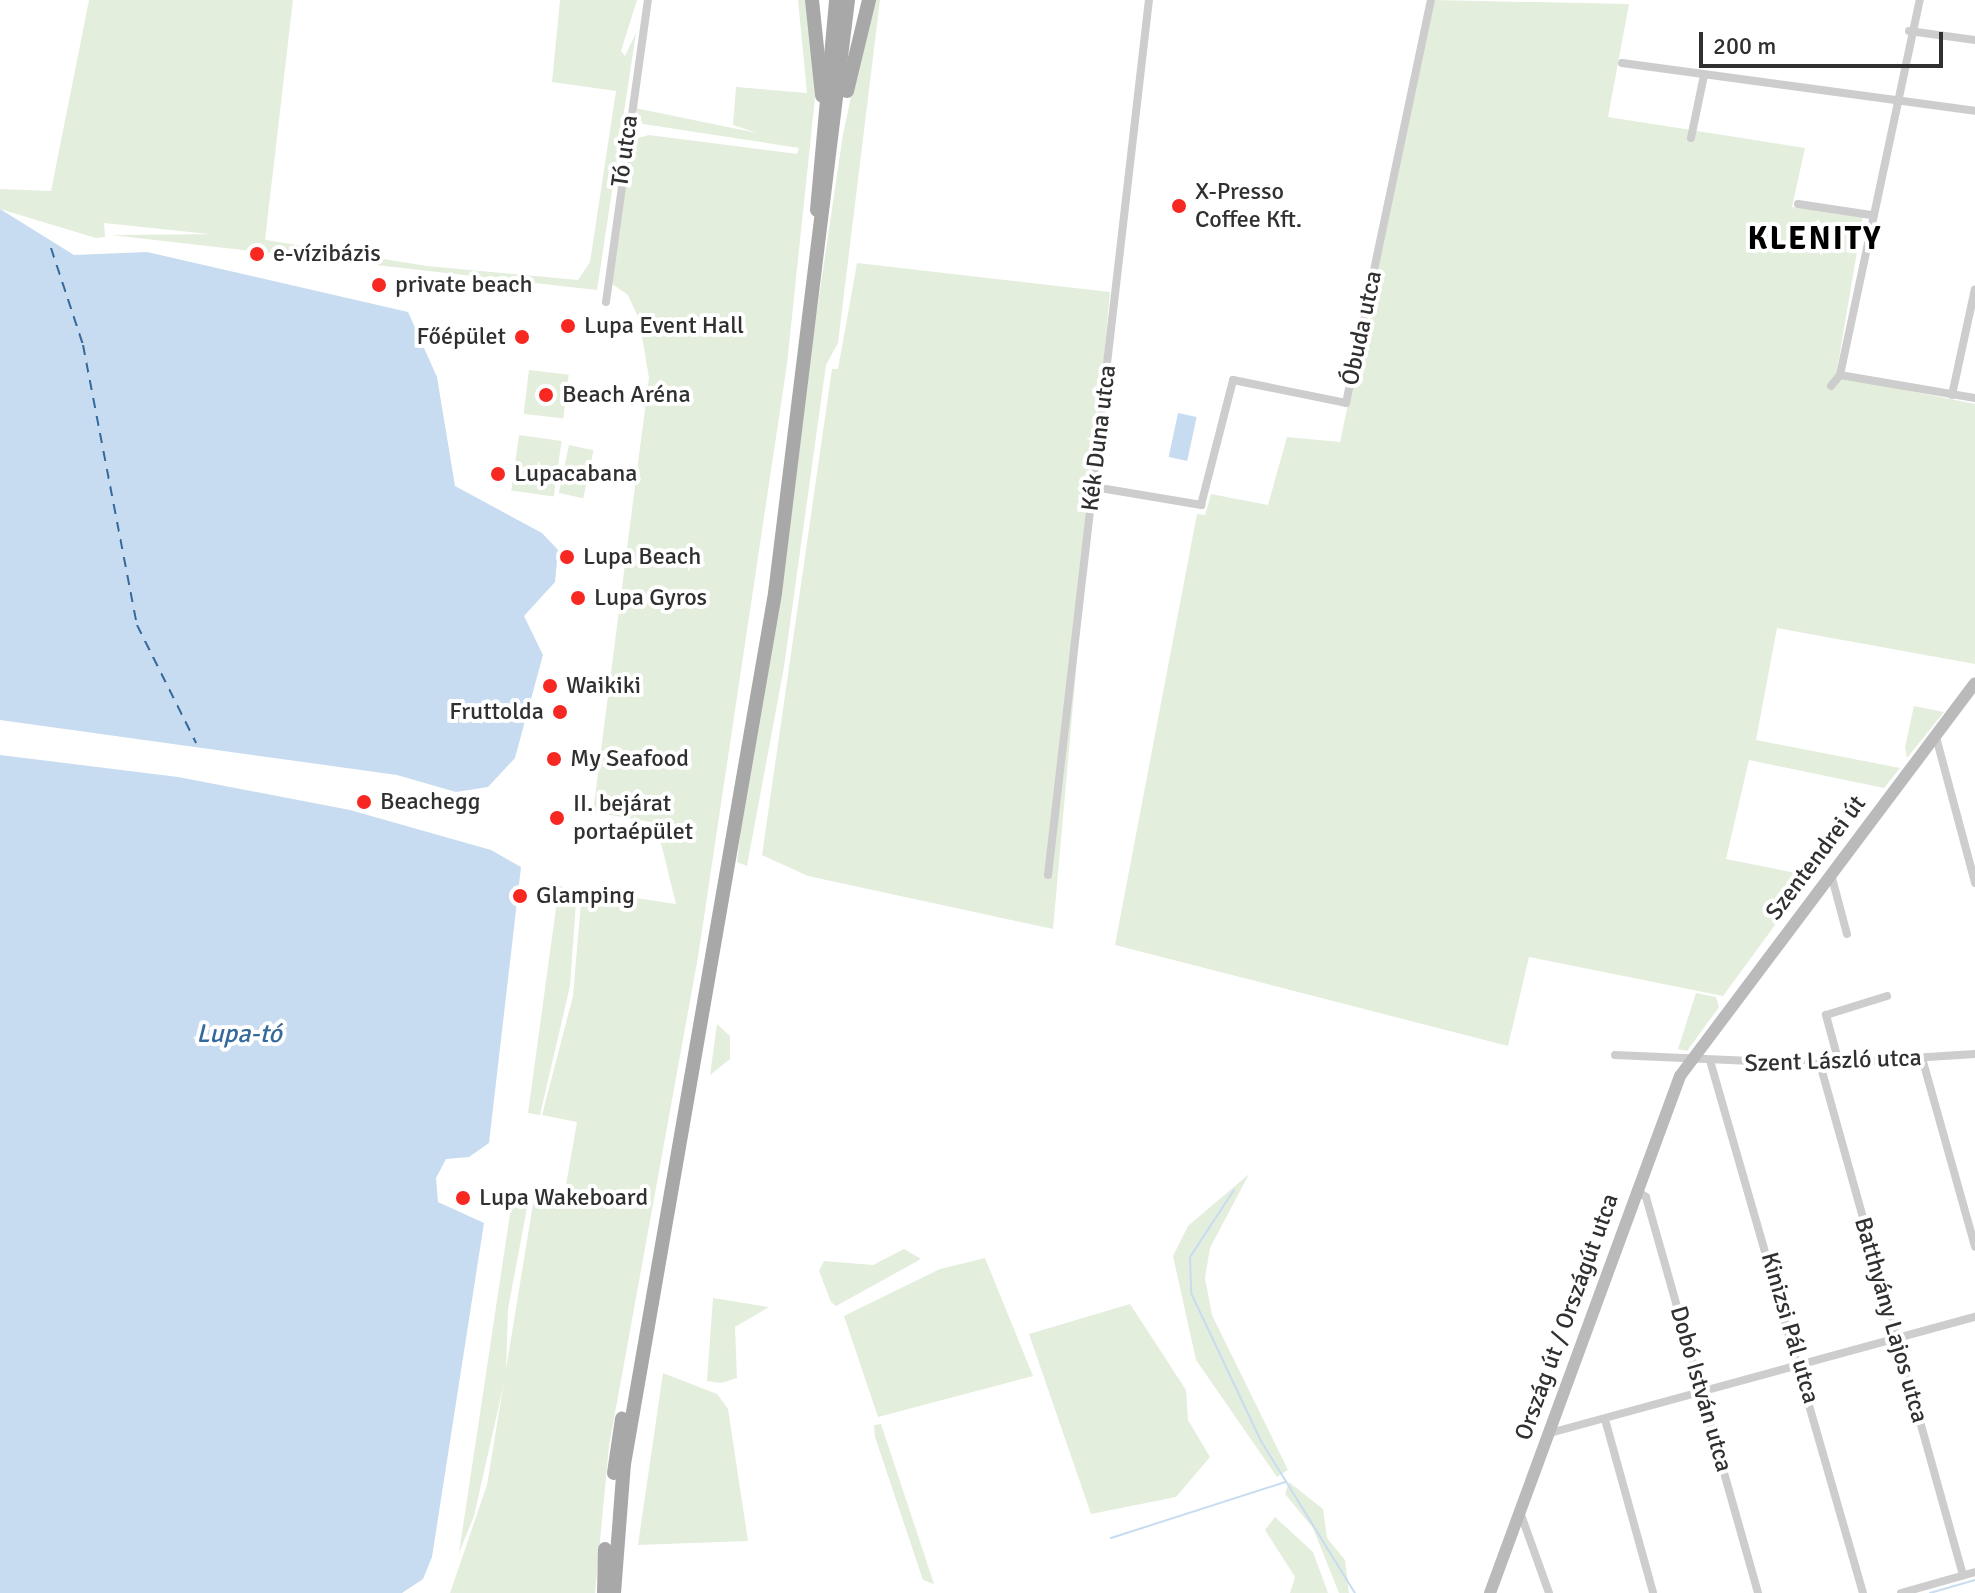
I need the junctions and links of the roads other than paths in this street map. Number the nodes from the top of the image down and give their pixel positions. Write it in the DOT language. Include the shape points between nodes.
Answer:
graph roads {
  1 [pos="648,0"];
  2 [pos="812,0"];
  3 [pos="836,0"];
  4 [pos="848,0"];
  5 [pos="869,0"];
  6 [pos="1149,0"];
  7 [pos="1431,0"];
  8 [pos="1920,0"];
  9 [pos="1909,31"];
  10 [pos="1975,40"];
  11 [pos="1622,63"];
  12 [pos="1704,75"];
  13 [pos="1894,102"];
  14 [pos="1975,111"];
  15 [pos="831,128"];
  16 [pos="1691,138"];
  17 [pos="1798,204"];
  18 [pos="1871,215"];
  19 [pos="1975,289"];
  20 [pos="606,302"];
  21 [pos="1840,375"];
  22 [pos="1831,386"];
  23 [pos="1952,395"];
  24 [pos="1975,398"];
  25 [pos="1094,487"];
  26 [pos="1975,683"];
  27 [pos="1936,737"];
  28 [pos="1831,874"];
  29 [pos="1048,875"];
  30 [pos="1975,883"];
  31 [pos="1847,934"];
  32 [pos="1887,996"];
  33 [pos="1975,1054"];
  34 [pos="1615,1055"];
  35 [pos="1922,1058"];
  36 [pos="1691,1059"];
  37 [pos="1839,1063"];
  38 [pos="1711,1064"];
  39 [pos="1820,1064"];
  40 [pos="1636,1190"];
  41 [pos="1975,1247"];
  42 [pos="1975,1317"];
  43 [pos="1897,1339"];
  44 [pos="1802,1367"];
  45 [pos="1703,1395"];
  46 [pos="1606,1423"];
  47 [pos="1550,1433"];
  48 [pos="1520,1512"];
  49 [pos="1975,1572"];
  50 [pos="1963,1575"];
  51 [pos="604,1593"];
  52 [pos="614,1593"];
  53 [pos="1490,1593"];
  54 [pos="1549,1593"];
  55 [pos="1653,1593"];
  56 [pos="1758,1593"];
  57 [pos="1863,1593"];
  58 [pos="1901,1593"];
  1 -- 20 [label="street, Tó utca"];
  2 -- 15 [label="main road"];
  3 -- 15 [label="main road"];
  4 -- 15 [label="main road"];
  5 -- 15 [label="main road"];
  6 -- 25 [label="street, Kék Duna utca"];
  7 -- 25 [label="street, Óbuda utca" via="1346,403 1233,380 1201,505"];
  8 -- 9 [label="street"];
  9 -- 10 [label="street"];
  9 -- 13 [label="street"];
  11 -- 12 [label="street"];
  12 -- 13 [label="street"];
  12 -- 16 [label="street"];
  13 -- 14 [label="street"];
  13 -- 18 [label="street"];
  15 -- 51 [label="main road" via="762,619 617,1450"];
  15 -- 52 [label="main road" via="775,593 624,1464"];
  17 -- 18 [label="street"];
  18 -- 21 [label="street"];
  19 -- 23 [label="street"];
  21 -- 22 [label="street"];
  21 -- 23 [label="street"];
  23 -- 24 [label="street"];
  25 -- 29 [label="street, Kék Duna utca"];
  26 -- 27 [label="main road, Szentendrei út"];
  27 -- 28 [label="main road, Szentendrei út"];
  27 -- 30 [label="street"];
  28 -- 31 [label="street"];
  28 -- 36 [label="main road, Szentendrei út"];
  32 -- 37 [label="street" via="1826,1015"];
  33 -- 35 [label="street, Szent László utca"];
  34 -- 36 [label="street, Szent László utca"];
  35 -- 37 [label="street, Szent László utca"];
  35 -- 41 [label="street"];
  36 -- 38 [label="street, Szent László utca"];
  36 -- 40 [label="main road, Ország út / Országút utca"];
  37 -- 39 [label="street, Szent László utca"];
  38 -- 39 [label="street, Szent László utca"];
  38 -- 44 [label="street, Kinizsi Pál utca"];
  39 -- 43 [label="street, Batthyány Lajos utca"];
  40 -- 45 [label="street, Dobó István utca" via="1646,1197"];
  40 -- 47 [label="main road, Ország út / Országút utca"];
  42 -- 43 [label="street"];
  43 -- 44 [label="street"];
  43 -- 50 [label="street, Batthyány Lajos utca"];
  44 -- 45 [label="street"];
  44 -- 57 [label="street, Kinizsi Pál utca"];
  45 -- 46 [label="street"];
  45 -- 56 [label="street, Dobó István utca"];
  46 -- 47 [label="street"];
  46 -- 55 [label="street"];
  47 -- 48 [label="main road, Ország út / Országút utca"];
  48 -- 53 [label="main road, Ország út / Országút utca"];
  48 -- 54 [label="street"];
  49 -- 50 [label="street"];
  50 -- 58 [label="street"];
}
